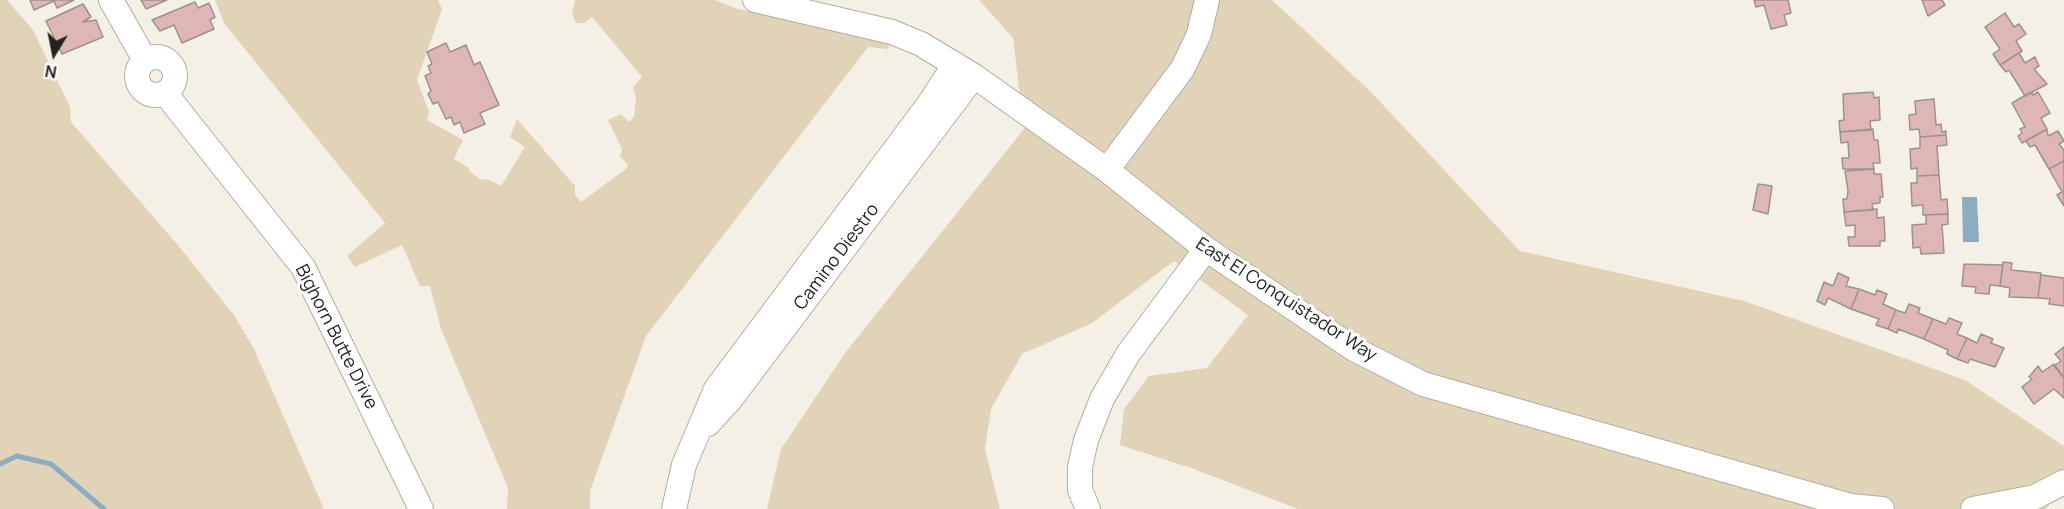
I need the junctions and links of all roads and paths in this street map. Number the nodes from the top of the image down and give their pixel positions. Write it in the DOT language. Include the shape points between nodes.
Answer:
graph roads {
  1 [pos="111,0"];
  2 [pos="755,0"];
  3 [pos="1207,0"];
  4 [pos="784,3"];
  5 [pos="965,70"];
  6 [pos="1107,170"];
  7 [pos="1206,249"];
  8 [pos="2064,482"];
  9 [pos="421,509"];
  10 [pos="674,509"];
  11 [pos="1088,509"];
  12 [pos="1882,509"];
  13 [pos="1973,509"];
  1 -- 9 [label="street, Bighorn Butte Drive" via="145,60 137,74 140,86 150,94 165,93 303,267"];
  2 -- 4 [label="street, East El Conquistador Way"];
  3 -- 6 [label="street" via="1199,34 1184,68"];
  4 -- 5 [label="street, East El Conquistador Way" via="892,32"];
  5 -- 6 [label="street, East El Conquistador Way"];
  5 -- 10 [label="street, Camino Diestro" via="730,400 697,435 684,465"];
  6 -- 7 [label="street, East El Conquistador Way"];
  7 -- 11 [label="street" via="1128,354 1102,399 1080,467 1080,490"];
  7 -- 12 [label="street, East El Conquistador Way" via="1353,349 1423,384 1851,506"];
  8 -- 13 [label="street" via="2035,497"];
}
